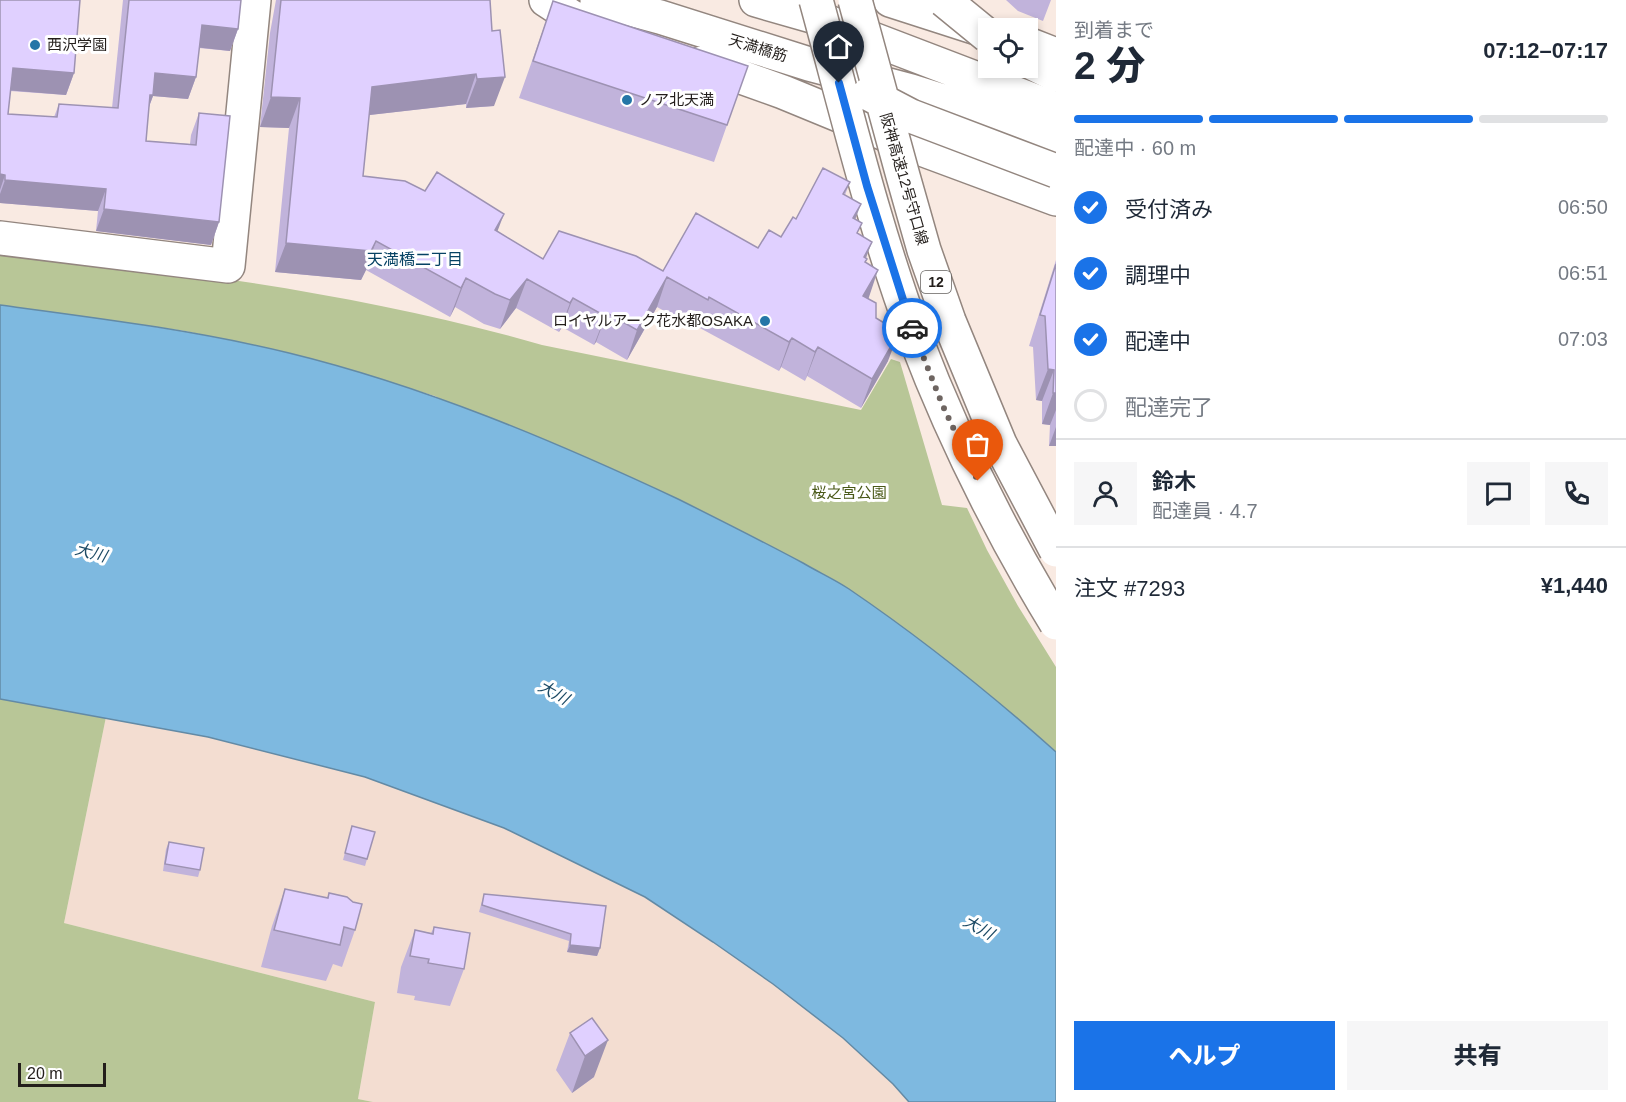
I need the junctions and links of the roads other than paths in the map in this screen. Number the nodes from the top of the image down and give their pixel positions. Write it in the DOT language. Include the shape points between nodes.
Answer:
graph roads {
  1 [pos="254,0"];
  2 [pos="546,0"];
  3 [pos="597,0"];
  4 [pos="756,0"];
  5 [pos="792,0"];
  6 [pos="816,0"];
  7 [pos="855,0"];
  8 [pos="891,0"];
  9 [pos="944,0"];
  10 [pos="962,0"];
  11 [pos="986,18"];
  12 [pos="978,28"];
  13 [pos="978,28"];
  14 [pos="894,48"];
  15 [pos="1038,48"];
  16 [pos="1056,55"];
  17 [pos="1038,66"];
  18 [pos="1056,75"];
  19 [pos="872,80"];
  20 [pos="1056,109"];
  21 [pos="1056,141"];
  22 [pos="1056,171"];
  23 [pos="1056,199"];
  24 [pos="0,238"];
  25 [pos="1056,550"];
  26 [pos="1056,623"];
  1 -- 24 [label="main road" via="228,266"];
  2 -- 23 [label="main road" via="572,17 783,92"];
  3 -- 19 [label="main road, 天満橋筋"];
  4 -- 14 [label="main road" via="815,17"];
  5 -- 22 [label="main road, bridge" via="813,43 873,96 949,131"];
  6 -- 26 [label="main road, 12, bridge" via="870,197 915,335 967,460"];
  7 -- 25 [label="main road, 阪神高速12号守口線 / 12, bridge" via="924,250 949,321 1000,444"];
  8 -- 13 [label="main road"];
  8 -- 14 [label="main road"];
  9 -- 12 [label="main road, bridge"];
  10 -- 11 [label="main road"];
  14 -- 19 [label="main road" via="886,72"];
  14 -- 20 [label="main road"];
  15 -- 16 [label="main road"];
  17 -- 18 [label="main road"];
  19 -- 21 [label="main road, 天満橋筋"];
}
